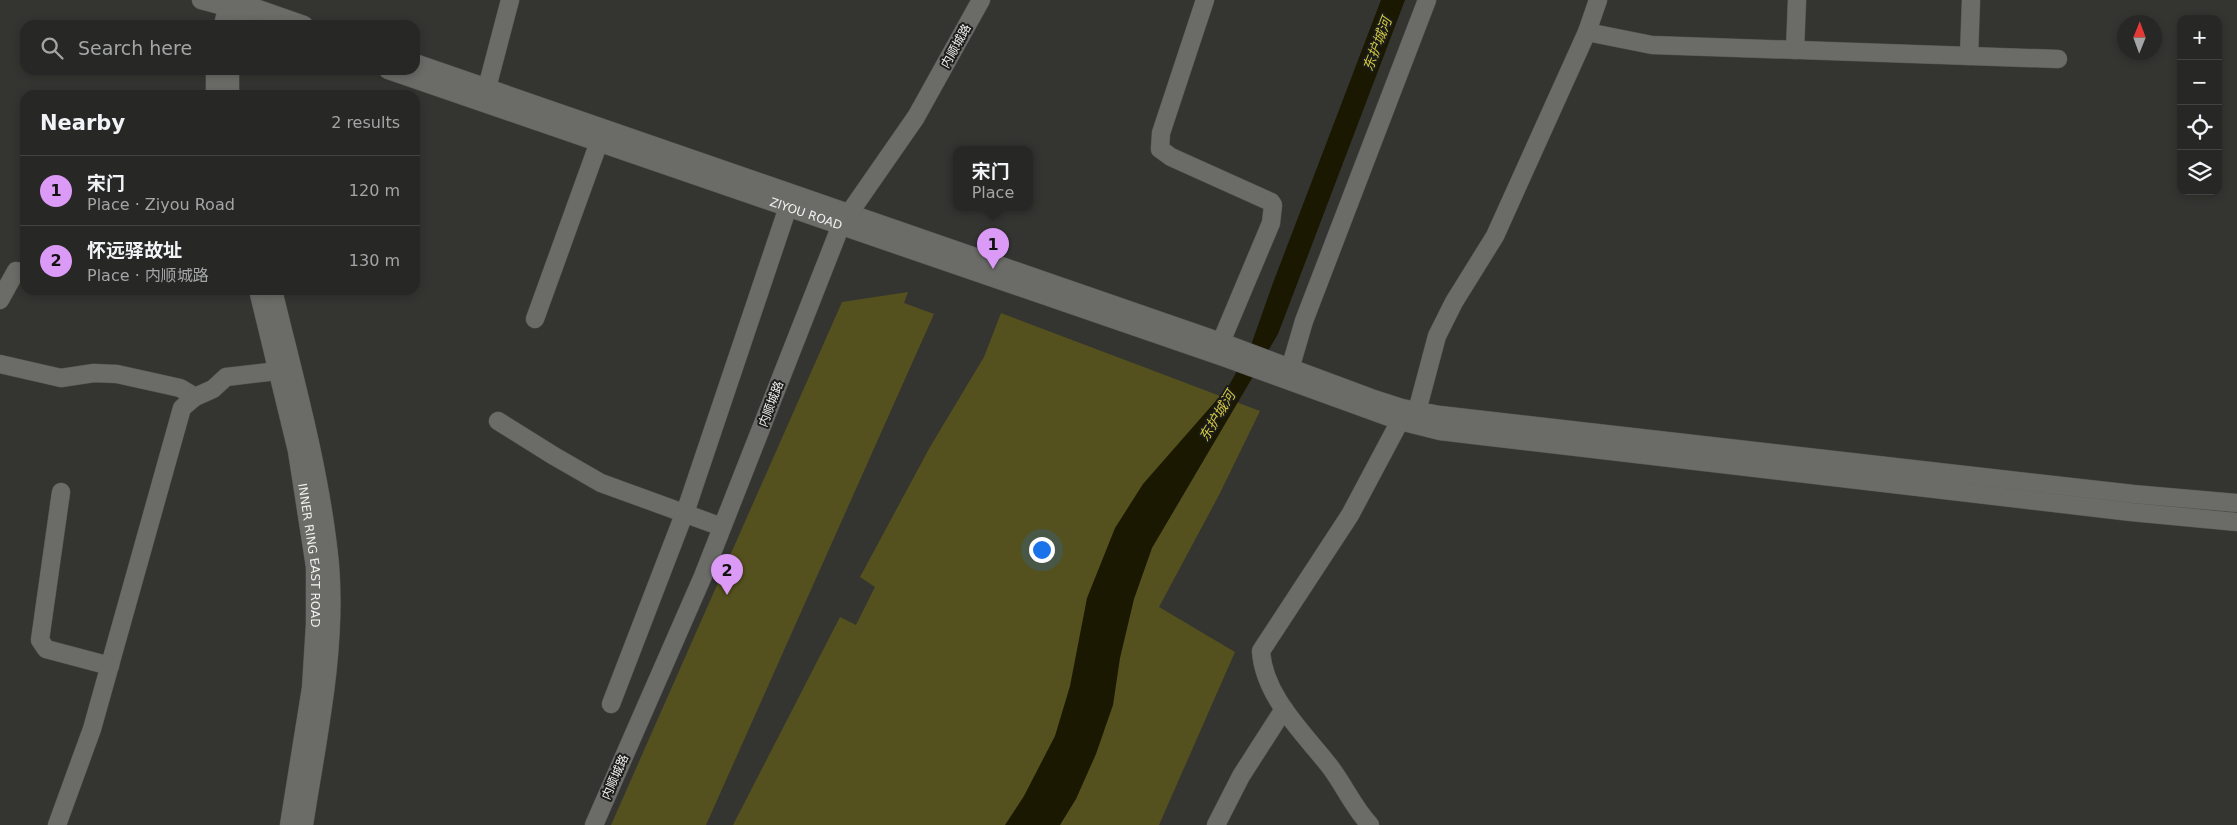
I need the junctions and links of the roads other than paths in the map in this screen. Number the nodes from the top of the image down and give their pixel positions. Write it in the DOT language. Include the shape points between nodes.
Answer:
graph roads {
  1 [pos="201,0"];
  2 [pos="510,0"];
  3 [pos="981,0"];
  4 [pos="1205,0"];
  5 [pos="1427,0"];
  6 [pos="1598,0"];
  7 [pos="1796,0"];
  8 [pos="1971,0"];
  9 [pos="240,12"];
  10 [pos="230,20"];
  11 [pos="279,20"];
  12 [pos="1586,32"];
  13 [pos="1795,50"];
  14 [pos="1969,56"];
  15 [pos="2058,59"];
  16 [pos="420,66"];
  17 [pos="215,75"];
  18 [pos="230,75"];
  19 [pos="407,75"];
  20 [pos="215,90"];
  21 [pos="230,90"];
  22 [pos="485,95"];
  23 [pos="599,142"];
  24 [pos="788,206"];
  25 [pos="845,219"];
  26 [pos="16,271"];
  27 [pos="259,295"];
  28 [pos="273,295"];
  29 [pos="0,300"];
  30 [pos="536,319"];
  31 [pos="1226,349"];
  32 [pos="0,364"];
  33 [pos="1280,369"];
  34 [pos="277,371"];
  35 [pos="195,397"];
  36 [pos="1417,411"];
  37 [pos="498,421"];
  38 [pos="1400,421"];
  39 [pos="61,492"];
  40 [pos="2237,503"];
  41 [pos="684,514"];
  42 [pos="2237,522"];
  43 [pos="722,527"];
  44 [pos="110,666"];
  45 [pos="611,704"];
  46 [pos="1284,709"];
  47 [pos="57,825"];
  48 [pos="289,825"];
  49 [pos="304,825"];
  50 [pos="594,825"];
  51 [pos="1216,825"];
  52 [pos="1370,825"];
  1 -- 9 [label="street"];
  2 -- 22 [label="street"];
  3 -- 25 [label="street, 内顺城路" via="916,117"];
  4 -- 31 [label="street" via="1161,133 1160,149 1274,205"];
  5 -- 33 [label="street" via="1304,321"];
  6 -- 12 [label="street"];
  7 -- 13 [label="street"];
  8 -- 14 [label="street"];
  9 -- 10 [label="street"];
  9 -- 11 [label="street"];
  12 -- 13 [label="street" via="1652,45"];
  12 -- 36 [label="street" via="1495,236 1437,336"];
  13 -- 14 [label="street"];
  14 -- 15 [label="street"];
  16 -- 22 [label="street, ZIYOU ROAD"];
  17 -- 20 [label="street"];
  18 -- 21 [label="street"];
  19 -- 22 [label="street, ZIYOU ROAD"];
  22 -- 23 [label="street, ZIYOU ROAD"];
  22 -- 25 [label="street, ZIYOU ROAD"];
  23 -- 24 [label="street, ZIYOU ROAD"];
  23 -- 30 [label="street"];
  24 -- 25 [label="street, ZIYOU ROAD"];
  24 -- 41 [label="street"];
  25 -- 31 [label="street, ZIYOU ROAD"];
  25 -- 43 [label="street, 内顺城路"];
  26 -- 29 [label="street"];
  27 -- 34 [label="street, INNER RING EAST ROAD"];
  28 -- 49 [label="street, INNER RING EAST ROAD" via="311,448 330,566 325,690"];
  31 -- 33 [label="street, ZIYOU ROAD"];
  32 -- 35 [label="street" via="61,378 94,373 117,374 180,388"];
  33 -- 36 [label="street"];
  33 -- 38 [label="street"];
  34 -- 35 [label="street" via="226,377 213,390"];
  34 -- 48 [label="street, INNER RING EAST ROAD" via="297,451 315,576 310,688"];
  35 -- 44 [label="street" via="182,408"];
  36 -- 40 [label="street" via="2132,494"];
  37 -- 41 [label="street" via="601,483"];
  38 -- 42 [label="street" via="1440,431"];
  38 -- 46 [label="street" via="1350,515 1261,651 1262,668"];
  39 -- 44 [label="street" via="40,640 46,650"];
  41 -- 43 [label="street"];
  41 -- 45 [label="street"];
  43 -- 50 [label="street, 内顺城路"];
  44 -- 47 [label="street" via="92,729"];
  46 -- 51 [label="street" via="1241,776"];
  46 -- 52 [label="street"];
}
